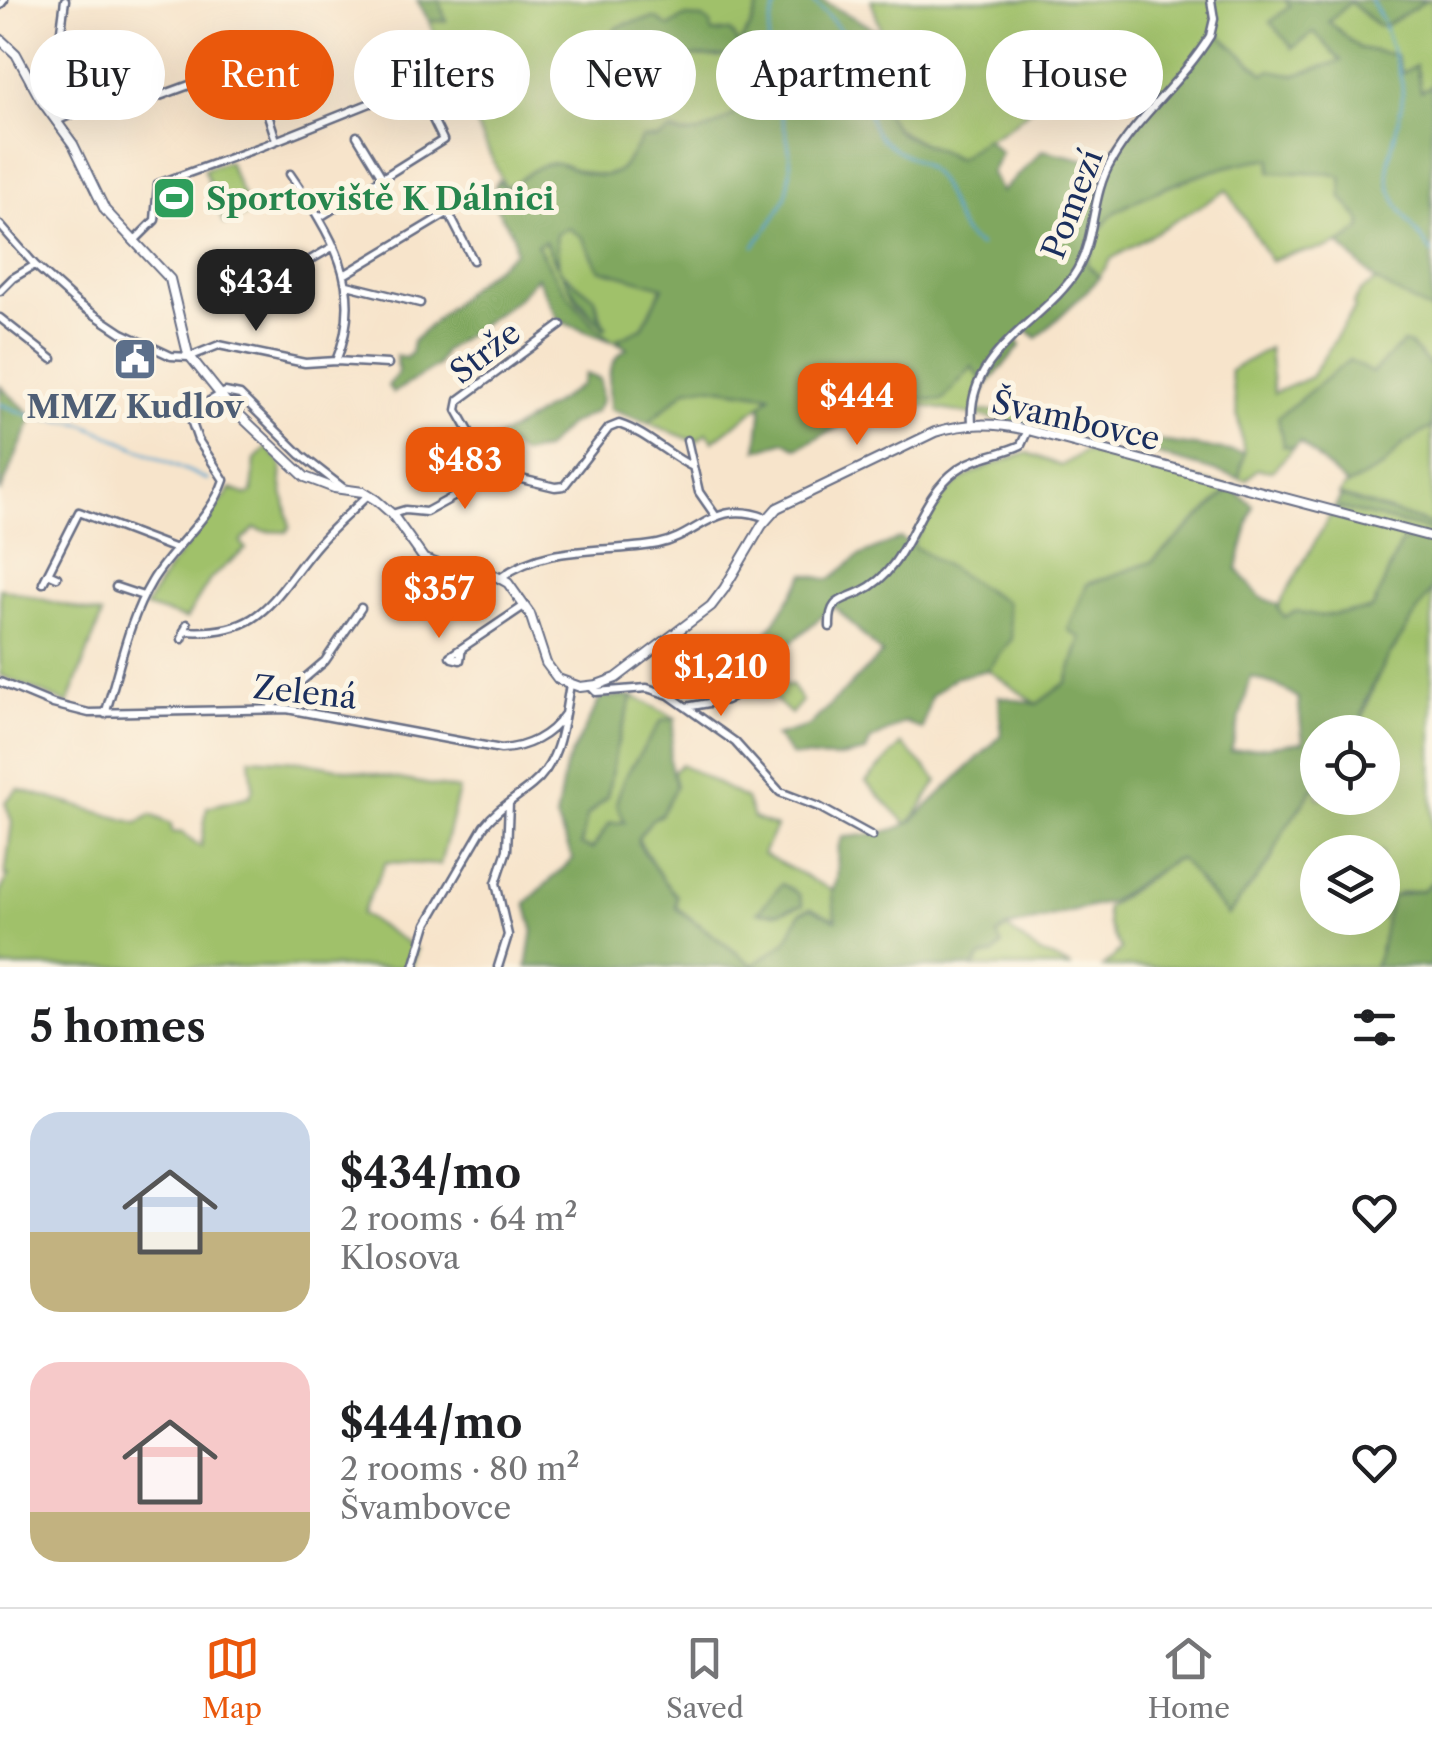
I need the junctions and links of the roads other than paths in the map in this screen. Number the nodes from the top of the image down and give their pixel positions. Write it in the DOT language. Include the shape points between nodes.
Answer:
graph roads {
  1 [pos="65,0"];
  2 [pos="1211,0"];
  3 [pos="61,30"];
  4 [pos="0,39"];
  5 [pos="30,82"];
  6 [pos="354,109"];
  7 [pos="269,120"];
  8 [pos="433,120"];
  9 [pos="56,121"];
  10 [pos="357,136"];
  11 [pos="276,140"];
  12 [pos="290,174"];
  13 [pos="382,177"];
  14 [pos="468,200"];
  15 [pos="448,212"];
  16 [pos="320,217"];
  17 [pos="0,225"];
  18 [pos="134,241"];
  19 [pos="334,246"];
  20 [pos="473,260"];
  21 [pos="35,265"];
  22 [pos="292,270"];
  23 [pos="344,276"];
  24 [pos="347,285"];
  25 [pos="0,290"];
  26 [pos="420,303"];
  27 [pos="0,318"];
  28 [pos="562,325"];
  29 [pos="189,357"];
  30 [pos="52,358"];
  31 [pos="336,361"];
  32 [pos="388,364"];
  33 [pos="218,395"];
  34 [pos="972,422"];
  35 [pos="1028,430"];
  36 [pos="687,440"];
  37 [pos="482,458"];
  38 [pos="692,467"];
  39 [pos="346,490"];
  40 [pos="368,495"];
  41 [pos="392,514"];
  42 [pos="715,515"];
  43 [pos="766,518"];
  44 [pos="1432,537"];
  45 [pos="176,548"];
  46 [pos="48,573"];
  47 [pos="58,578"];
  48 [pos="500,578"];
  49 [pos="44,583"];
  50 [pos="116,586"];
  51 [pos="142,596"];
  52 [pos="525,605"];
  53 [pos="361,608"];
  54 [pos="830,627"];
  55 [pos="184,631"];
  56 [pos="462,648"];
  57 [pos="0,682"];
  58 [pos="570,685"];
  59 [pos="590,686"];
  60 [pos="745,690"];
  61 [pos="684,707"];
  62 [pos="270,708"];
  63 [pos="106,714"];
  64 [pos="564,716"];
  65 [pos="509,802"];
  66 [pos="872,836"];
  67 [pos="414,967"];
  68 [pos="498,967"];
  1 -- 3 [label="street"];
  2 -- 34 [label="street, Pomezí" via="1210,36 1109,164 1077,270 998,352 974,394"];
  4 -- 5 [label="street"];
  6 -- 11 [label="street"];
  7 -- 11 [label="street"];
  8 -- 13 [label="street" via="442,140"];
  9 -- 18 [label="street" via="105,210"];
  10 -- 13 [label="street"];
  11 -- 18 [label="street" via="158,184 155,220"];
  12 -- 16 [label="street"];
  13 -- 16 [label="street"];
  14 -- 15 [label="street"];
  15 -- 20 [label="street"];
  15 -- 23 [label="street"];
  16 -- 19 [label="street"];
  17 -- 21 [label="street"];
  18 -- 29 [label="street" via="170,279"];
  19 -- 22 [label="street"];
  19 -- 23 [label="street"];
  21 -- 25 [label="street"];
  21 -- 29 [label="street" via="101,321 171,356"];
  23 -- 24 [label="street"];
  24 -- 26 [label="street"];
  24 -- 31 [label="street" via="349,311"];
  27 -- 30 [label="street"];
  28 -- 37 [label="street, Strže" via="459,400 457,410"];
  29 -- 31 [label="street" via="219,344 305,364"];
  29 -- 33 [label="street"];
  31 -- 32 [label="street"];
  33 -- 39 [label="street" via="306,478"];
  33 -- 39 [label="street" via="240,395"];
  33 -- 45 [label="street" via="192,420 224,480"];
  34 -- 35 [label="street, Švambovce"];
  34 -- 43 [label="street, Švambovce" via="870,462"];
  35 -- 44 [label="street, Švambovce"];
  35 -- 54 [label="street" via="1022,445 974,460 945,480 904,552 866,588 840,599"];
  36 -- 38 [label="street"];
  37 -- 38 [label="street" via="497,475 560,488 619,424"];
  37 -- 41 [label="street" via="477,484 426,512"];
  38 -- 42 [label="street" via="701,498"];
  39 -- 40 [label="street"];
  40 -- 41 [label="street"];
  40 -- 55 [label="street" via="262,613 230,628"];
  41 -- 48 [label="street" via="424,559"];
  42 -- 43 [label="street"];
  42 -- 48 [label="street" via="668,541 558,553"];
  43 -- 59 [label="street, Švambovce" via="718,598 616,678"];
  45 -- 46 [label="street" via="79,512"];
  45 -- 51 [label="street"];
  46 -- 47 [label="street"];
  46 -- 49 [label="street"];
  48 -- 52 [label="street"];
  50 -- 51 [label="street"];
  51 -- 63 [label="street"];
  52 -- 56 [label="street"];
  52 -- 58 [label="street" via="548,668"];
  53 -- 62 [label="street" via="324,661"];
  57 -- 63 [label="street, Zelená" via="53,704"];
  58 -- 59 [label="street"];
  58 -- 64 [label="street"];
  59 -- 61 [label="street" via="596,692 658,690"];
  60 -- 61 [label="street"];
  61 -- 66 [label="street" via="734,742 780,792"];
  62 -- 63 [label="street, Zelená"];
  62 -- 64 [label="street, Zelená" via="501,750 542,736"];
  64 -- 65 [label="street" via="551,764"];
  65 -- 67 [label="street" via="484,826 427,924"];
  65 -- 68 [label="street" via="507,850 496,883 508,935"];
}
